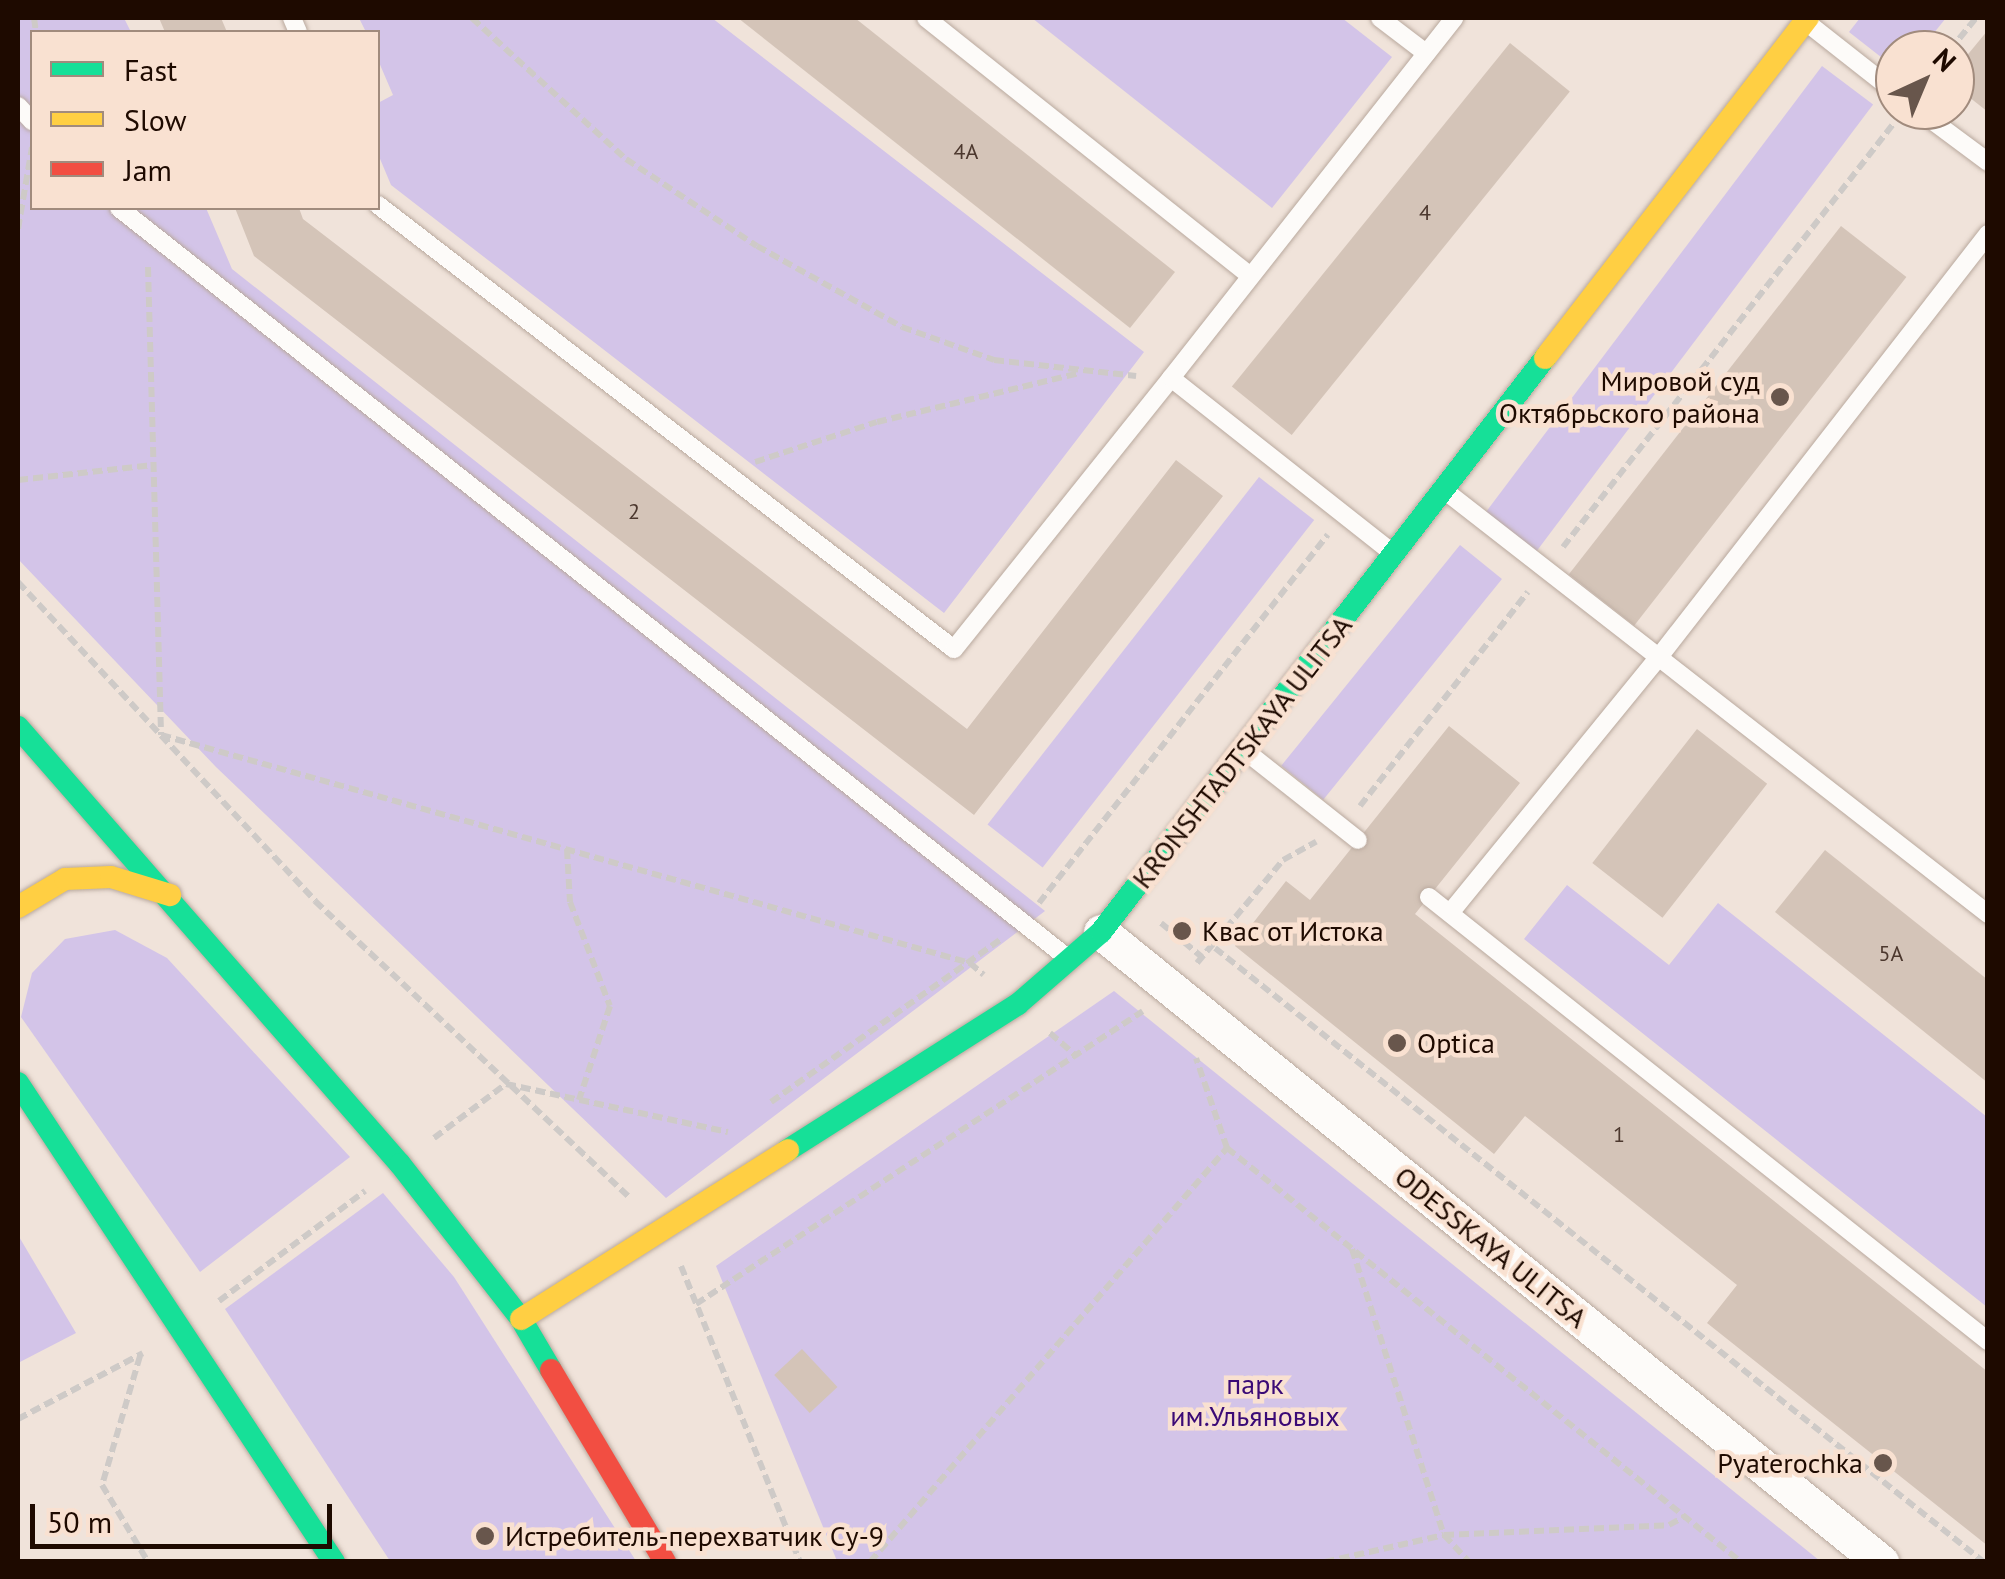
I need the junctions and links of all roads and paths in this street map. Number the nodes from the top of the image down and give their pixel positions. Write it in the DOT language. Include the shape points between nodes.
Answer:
graph roads {
  1 [pos="472,18"];
  2 [pos="926,18"];
  3 [pos="1380,18"];
  4 [pos="1454,18"];
  5 [pos="1807,19"];
  6 [pos="1426,53"];
  7 [pos="1875,75"];
  8 [pos="1888,130"];
  9 [pos="1945,130"];
  10 [pos="30,159"];
  11 [pos="1988,162"];
  12 [pos="380,207"];
  13 [pos="121,210"];
  14 [pos="18,228"];
  15 [pos="1988,234"];
  16 [pos="147,235"];
  17 [pos="1250,276"];
  18 [pos="1086,372"];
  19 [pos="1171,378"];
  20 [pos="154,465"];
  21 [pos="730,476"];
  22 [pos="18,480"];
  23 [pos="1444,490"];
  24 [pos="1344,514"];
  25 [pos="1394,554"];
  26 [pos="1544,570"];
  27 [pos="18,582"];
  28 [pos="1660,657"];
  29 [pos="18,727"];
  30 [pos="161,735"];
  31 [pos="1243,750"];
  32 [pos="1343,827"];
  33 [pos="1358,840"];
  34 [pos="566,849"];
  35 [pos="170,895"];
  36 [pos="1429,897"];
  37 [pos="18,907"];
  38 [pos="1450,913"];
  39 [pos="1988,914"];
  40 [pos="1022,922"];
  41 [pos="1102,932"];
  42 [pos="1215,948"];
  43 [pos="1070,959"];
  44 [pos="970,963"];
  45 [pos="1173,991"];
  46 [pos="1018,1004"];
  47 [pos="1076,1056"];
  48 [pos="18,1083"];
  49 [pos="506,1084"];
  50 [pos="579,1100"];
  51 [pos="760,1111"];
  52 [pos="744,1122"];
  53 [pos="1227,1148"];
  54 [pos="400,1164"];
  55 [pos="666,1231"];
  56 [pos="1351,1248"];
  57 [pos="696,1304"];
  58 [pos="521,1319"];
  59 [pos="183,1330"];
  60 [pos="130,1338"];
  61 [pos="1988,1341"];
  62 [pos="141,1354"];
  63 [pos="18,1419"];
  64 [pos="1685,1516"];
  65 [pos="1444,1534"];
  66 [pos="148,1562"];
  67 [pos="334,1562"];
  68 [pos="666,1562"];
  69 [pos="800,1562"];
  70 [pos="870,1562"];
  71 [pos="1325,1562"];
  72 [pos="1469,1562"];
  73 [pos="1741,1562"];
  74 [pos="1881,1562"];
  75 [pos="1984,1562"];
  1 -- 18 [label="path" via="626,159 756,246 902,327 994,360"];
  2 -- 17 [label="lane"];
  3 -- 6 [label="lane"];
  4 -- 6 [label="lane"];
  5 -- 7 [label="lane"];
  5 -- 23 [label="street, KRONSHTADTSKAYA ULITSA"];
  6 -- 17 [label="lane"];
  8 -- 26 [label="path"];
  9 -- 11 [label="lane"];
  10 -- 14 [label="path"];
  12 -- 21 [label="lane"];
  13 -- 16 [label="lane"];
  15 -- 28 [label="lane"];
  16 -- 20 [label="path"];
  16 -- 40 [label="lane"];
  17 -- 19 [label="lane"];
  18 -- 19 [label="path"];
  18 -- 21 [label="path" via="778,449"];
  19 -- 21 [label="lane" via="954,649"];
  19 -- 24 [label="lane"];
  20 -- 22 [label="path"];
  20 -- 30 [label="path"];
  23 -- 25 [label="street, KRONSHTADTSKAYA ULITSA"];
  23 -- 26 [label="lane"];
  24 -- 25 [label="lane"];
  24 -- 40 [label="path"];
  25 -- 31 [label="street, KRONSHTADTSKAYA ULITSA"];
  26 -- 28 [label="lane"];
  26 -- 32 [label="path"];
  27 -- 30 [label="path"];
  28 -- 38 [label="lane"];
  28 -- 39 [label="lane"];
  29 -- 35 [label="street"];
  30 -- 34 [label="path"];
  30 -- 49 [label="path" via="315,902"];
  31 -- 32 [label="lane"];
  31 -- 41 [label="street, KRONSHTADTSKAYA ULITSA"];
  32 -- 33 [label="lane"];
  32 -- 42 [label="path" via="1283,860"];
  34 -- 44 [label="path"];
  34 -- 50 [label="path" via="570,902 610,1006"];
  35 -- 37 [label="street" via="111,878 65,880"];
  35 -- 54 [label="street"];
  36 -- 38 [label="lane"];
  38 -- 61 [label="lane"];
  40 -- 43 [label="lane"];
  40 -- 44 [label="path"];
  41 -- 43 [label="street, KRONSHTADTSKAYA ULITSA"];
  41 -- 45 [label="street, ODESSKAYA ULITSA"];
  42 -- 45 [label="path"];
  42 -- 75 [label="path"];
  43 -- 46 [label="street, KRONSHTADTSKAYA ULITSA"];
  44 -- 46 [label="path"];
  44 -- 51 [label="path"];
  45 -- 47 [label="path"];
  45 -- 53 [label="path"];
  45 -- 74 [label="street, ODESSKAYA ULITSA"];
  46 -- 47 [label="path"];
  46 -- 55 [label="street, KRONSHTADTSKAYA ULITSA"];
  47 -- 57 [label="path"];
  48 -- 59 [label="street"];
  49 -- 50 [label="path"];
  49 -- 54 [label="path"];
  49 -- 55 [label="path"];
  50 -- 52 [label="path" via="728,1133"];
  53 -- 56 [label="path"];
  53 -- 70 [label="path"];
  54 -- 58 [label="street"];
  54 -- 59 [label="path"];
  55 -- 57 [label="path"];
  55 -- 58 [label="street, KRONSHTADTSKAYA ULITSA"];
  56 -- 64 [label="path"];
  56 -- 65 [label="path"];
  57 -- 69 [label="path"];
  58 -- 68 [label="street"];
  59 -- 62 [label="path"];
  59 -- 67 [label="street"];
  60 -- 62 [label="path"];
  62 -- 63 [label="path"];
  62 -- 66 [label="path" via="102,1485"];
  64 -- 65 [label="path" via="1669,1526"];
  64 -- 73 [label="path"];
  65 -- 71 [label="path"];
  65 -- 72 [label="path"];
}
